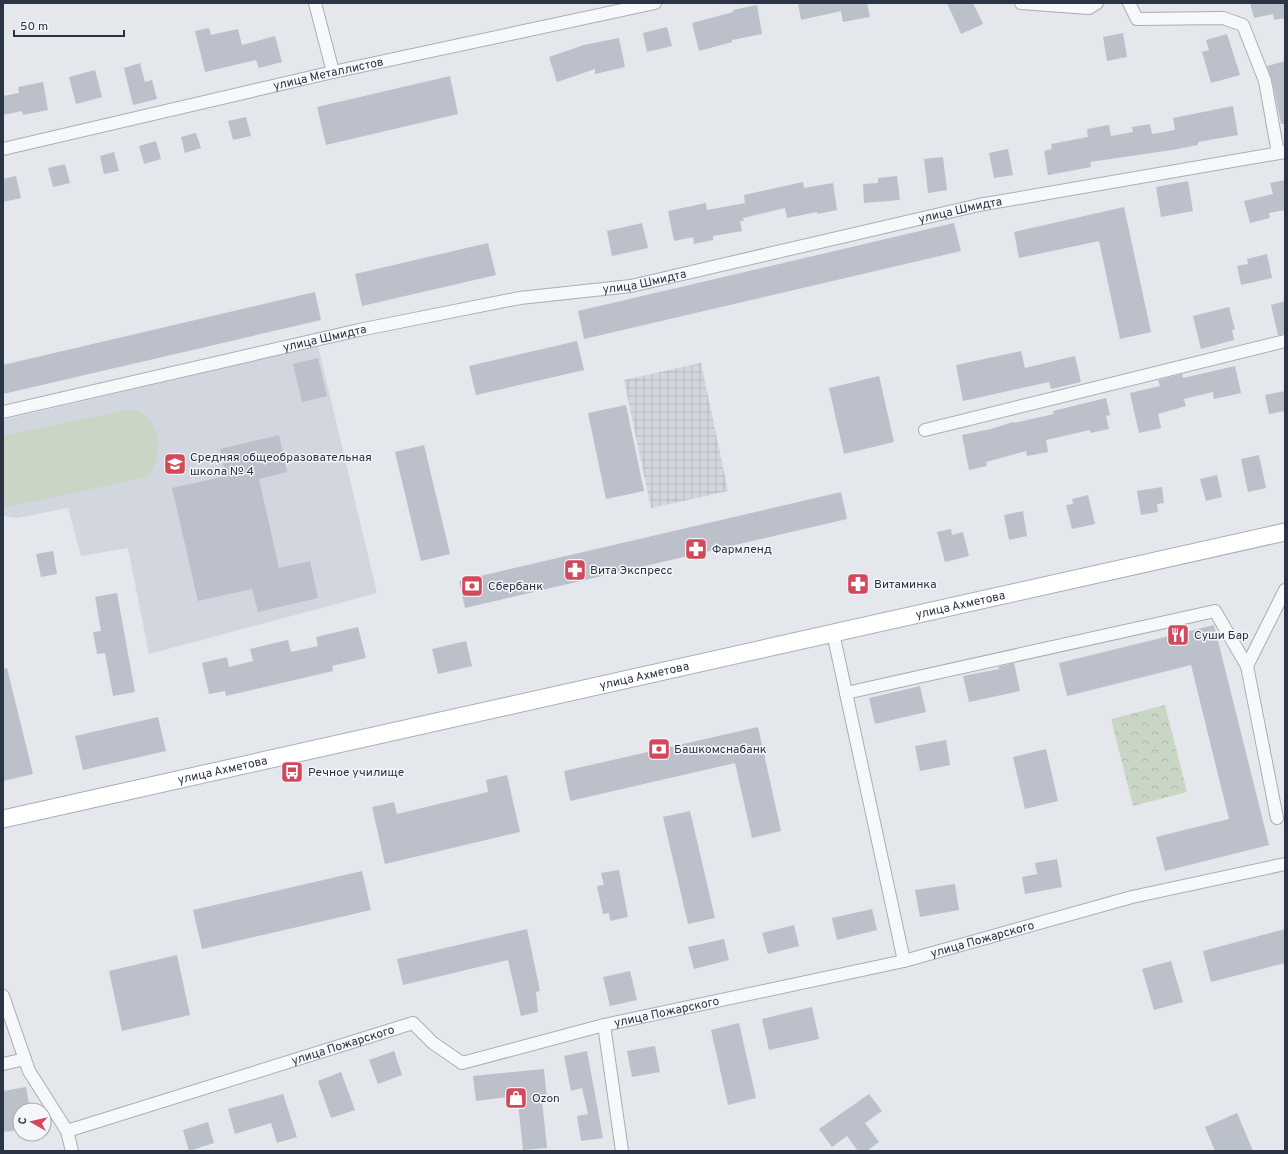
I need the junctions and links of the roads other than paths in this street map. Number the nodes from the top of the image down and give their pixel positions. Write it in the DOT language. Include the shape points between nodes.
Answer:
graph roads {
  1 [pos="315,3"];
  2 [pos="655,3"];
  3 [pos="1021,3"];
  4 [pos="1097,3"];
  5 [pos="1129,3"];
  6 [pos="333,72"];
  7 [pos="3,150"];
  8 [pos="1281,153"];
  9 [pos="1285,340"];
  10 [pos="3,412"];
  11 [pos="925,430"];
  12 [pos="1285,532"];
  13 [pos="1285,590"];
  14 [pos="833,633"];
  15 [pos="1247,666"];
  16 [pos="846,693"];
  17 [pos="1277,818"];
  18 [pos="3,819"];
  19 [pos="1285,864"];
  20 [pos="904,961"];
  21 [pos="3,996"];
  22 [pos="604,1025"];
  23 [pos="25,1059"];
  24 [pos="3,1064"];
  25 [pos="67,1131"];
  26 [pos="72,1151"];
  27 [pos="622,1151"];
  1 -- 6 [label="street"];
  2 -- 6 [label="street, улица Металлистов"];
  3 -- 4 [label="street" via="1089,8"];
  5 -- 8 [label="street" via="1137,19 1223,18 1243,25 1265,81"];
  6 -- 7 [label="street, улица Металлистов"];
  8 -- 10 [label="street, улица Шмидта" via="979,205 631,286 520,298 359,330"];
  9 -- 11 [label="street"];
  12 -- 14 [label="main road, улица Ахметова"];
  13 -- 15 [label="street"];
  14 -- 16 [label="street"];
  14 -- 18 [label="main road, улица Ахметова"];
  15 -- 16 [label="street" via="1215,611"];
  15 -- 17 [label="street"];
  16 -- 20 [label="street"];
  19 -- 20 [label="street, улица Пожарского" via="1132,897"];
  20 -- 22 [label="street, улица Пожарского"];
  21 -- 23 [label="street"];
  22 -- 25 [label="street, улица Пожарского" via="462,1063 433,1043 413,1023"];
  22 -- 27 [label="street"];
  23 -- 24 [label="street"];
  23 -- 25 [label="street" via="29,1071"];
  25 -- 26 [label="street"];
}
